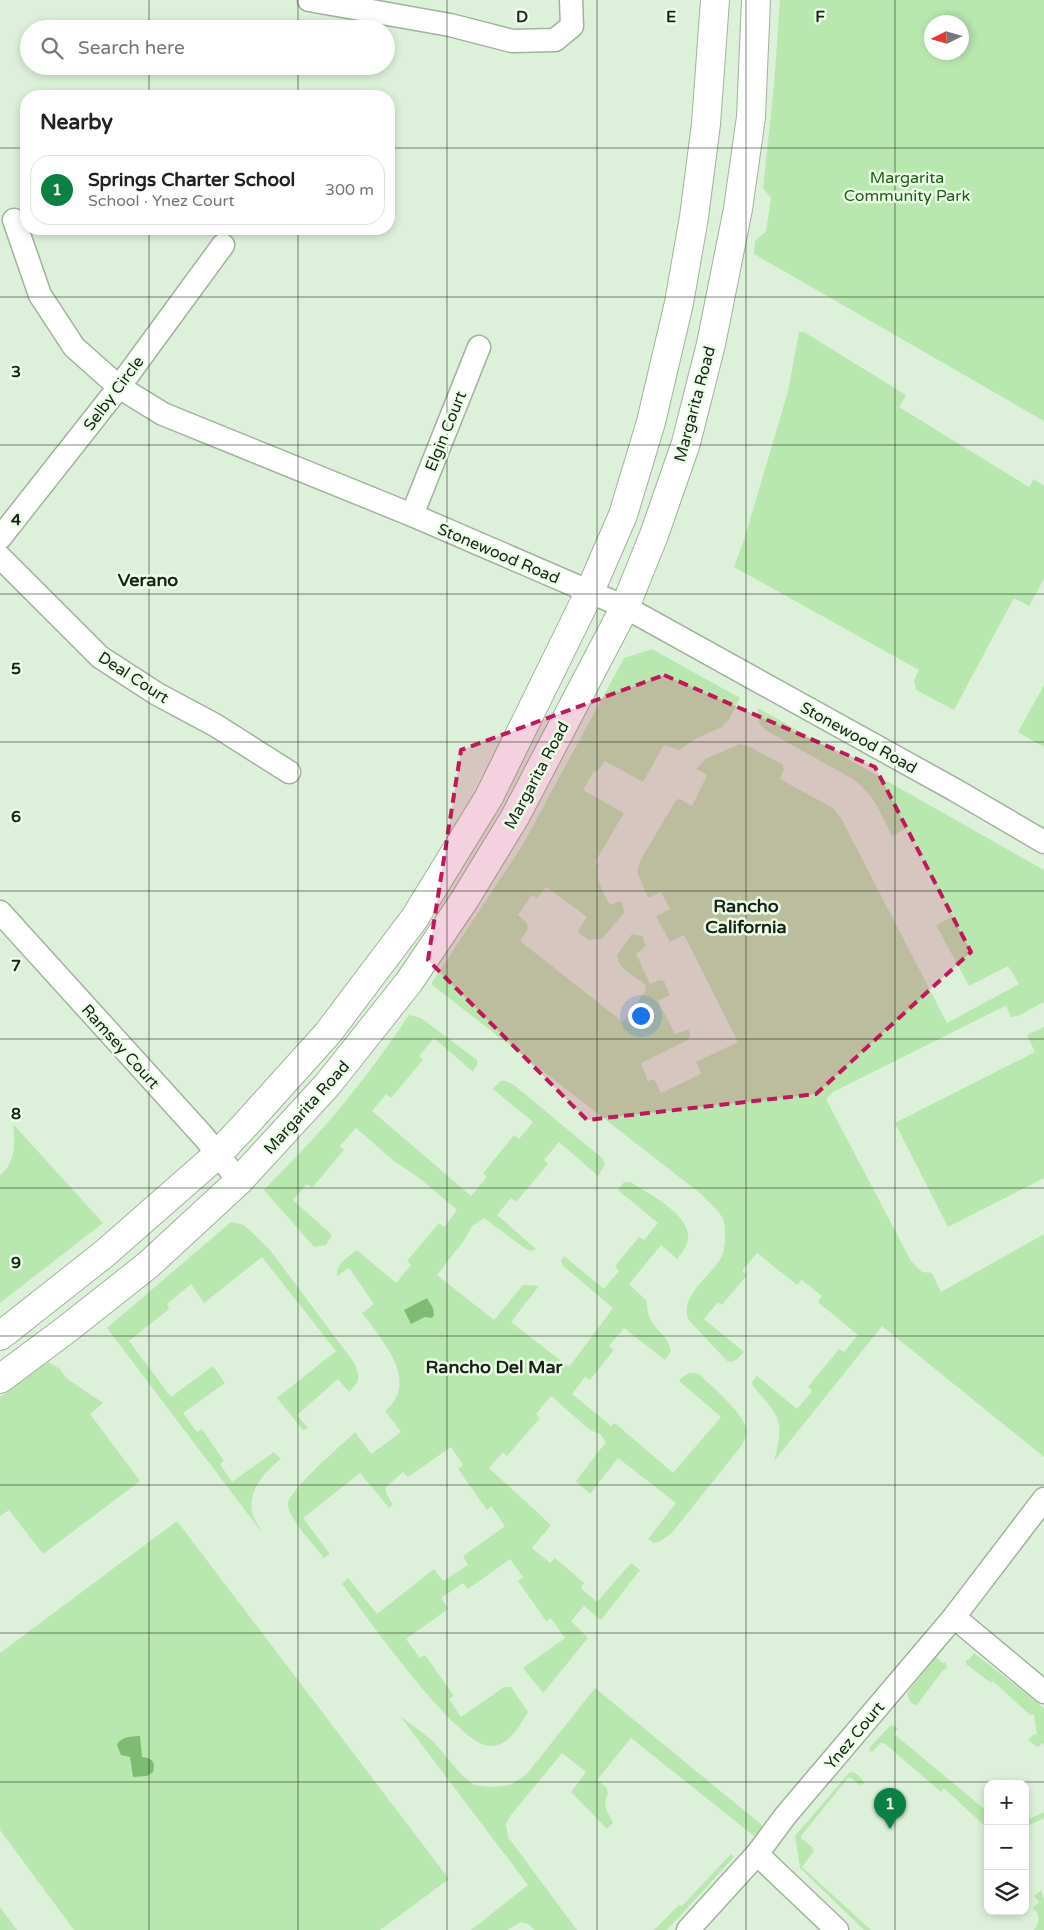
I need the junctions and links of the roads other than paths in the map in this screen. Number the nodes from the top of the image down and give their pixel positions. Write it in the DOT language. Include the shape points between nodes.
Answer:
graph roads {
  1 [pos="309,0"];
  2 [pos="571,0"];
  3 [pos="715,0"];
  4 [pos="756,0"];
  5 [pos="14,220"];
  6 [pos="223,245"];
  7 [pos="478,347"];
  8 [pos="119,387"];
  9 [pos="412,515"];
  10 [pos="0,538"];
  11 [pos="0,557"];
  12 [pos="590,591"];
  13 [pos="625,606"];
  14 [pos="288,772"];
  15 [pos="1044,842"];
  16 [pos="0,912"];
  17 [pos="218,1154"];
  18 [pos="239,1182"];
  19 [pos="0,1336"];
  20 [pos="0,1379"];
  21 [pos="1044,1499"];
  22 [pos="954,1617"];
  23 [pos="1044,1692"];
  24 [pos="756,1854"];
  25 [pos="688,1930"];
  26 [pos="837,1930"];
  1 -- 2 [label="street" via="450,25 512,41 554,40 572,26"];
  3 -- 12 [label="main road, Margarita Road" via="706,124 679,302 651,422 623,515"];
  4 -- 13 [label="main road, Margarita Road" via="751,117 727,270 686,443"];
  5 -- 8 [label="street, Stonewood Road" via="40,295 74,347"];
  6 -- 8 [label="street, Selby Circle"];
  7 -- 9 [label="street, Elgin Court"];
  8 -- 9 [label="street, Stonewood Road" via="163,414"];
  8 -- 10 [label="street, Selby Circle"];
  9 -- 12 [label="street, Stonewood Road"];
  11 -- 14 [label="street, Deal Court" via="100,657"];
  12 -- 13 [label="street, Stonewood Road"];
  12 -- 17 [label="main road, Margarita Road" via="489,797 414,919 328,1033"];
  13 -- 15 [label="street, Stonewood Road"];
  13 -- 18 [label="main road, Margarita Road" via="515,816 410,982 328,1084"];
  16 -- 17 [label="street, Ramsey Court"];
  17 -- 18 [label="street, Ramsey Court"];
  17 -- 19 [label="main road, Margarita Road" via="104,1254"];
  18 -- 20 [label="main road, Margarita Road" via="148,1265"];
  21 -- 22 [label="street, Ynez Court"];
  22 -- 23 [label="street"];
  22 -- 24 [label="street, Ynez Court"];
  24 -- 25 [label="street, Ynez Court"];
  24 -- 26 [label="street"];
}
